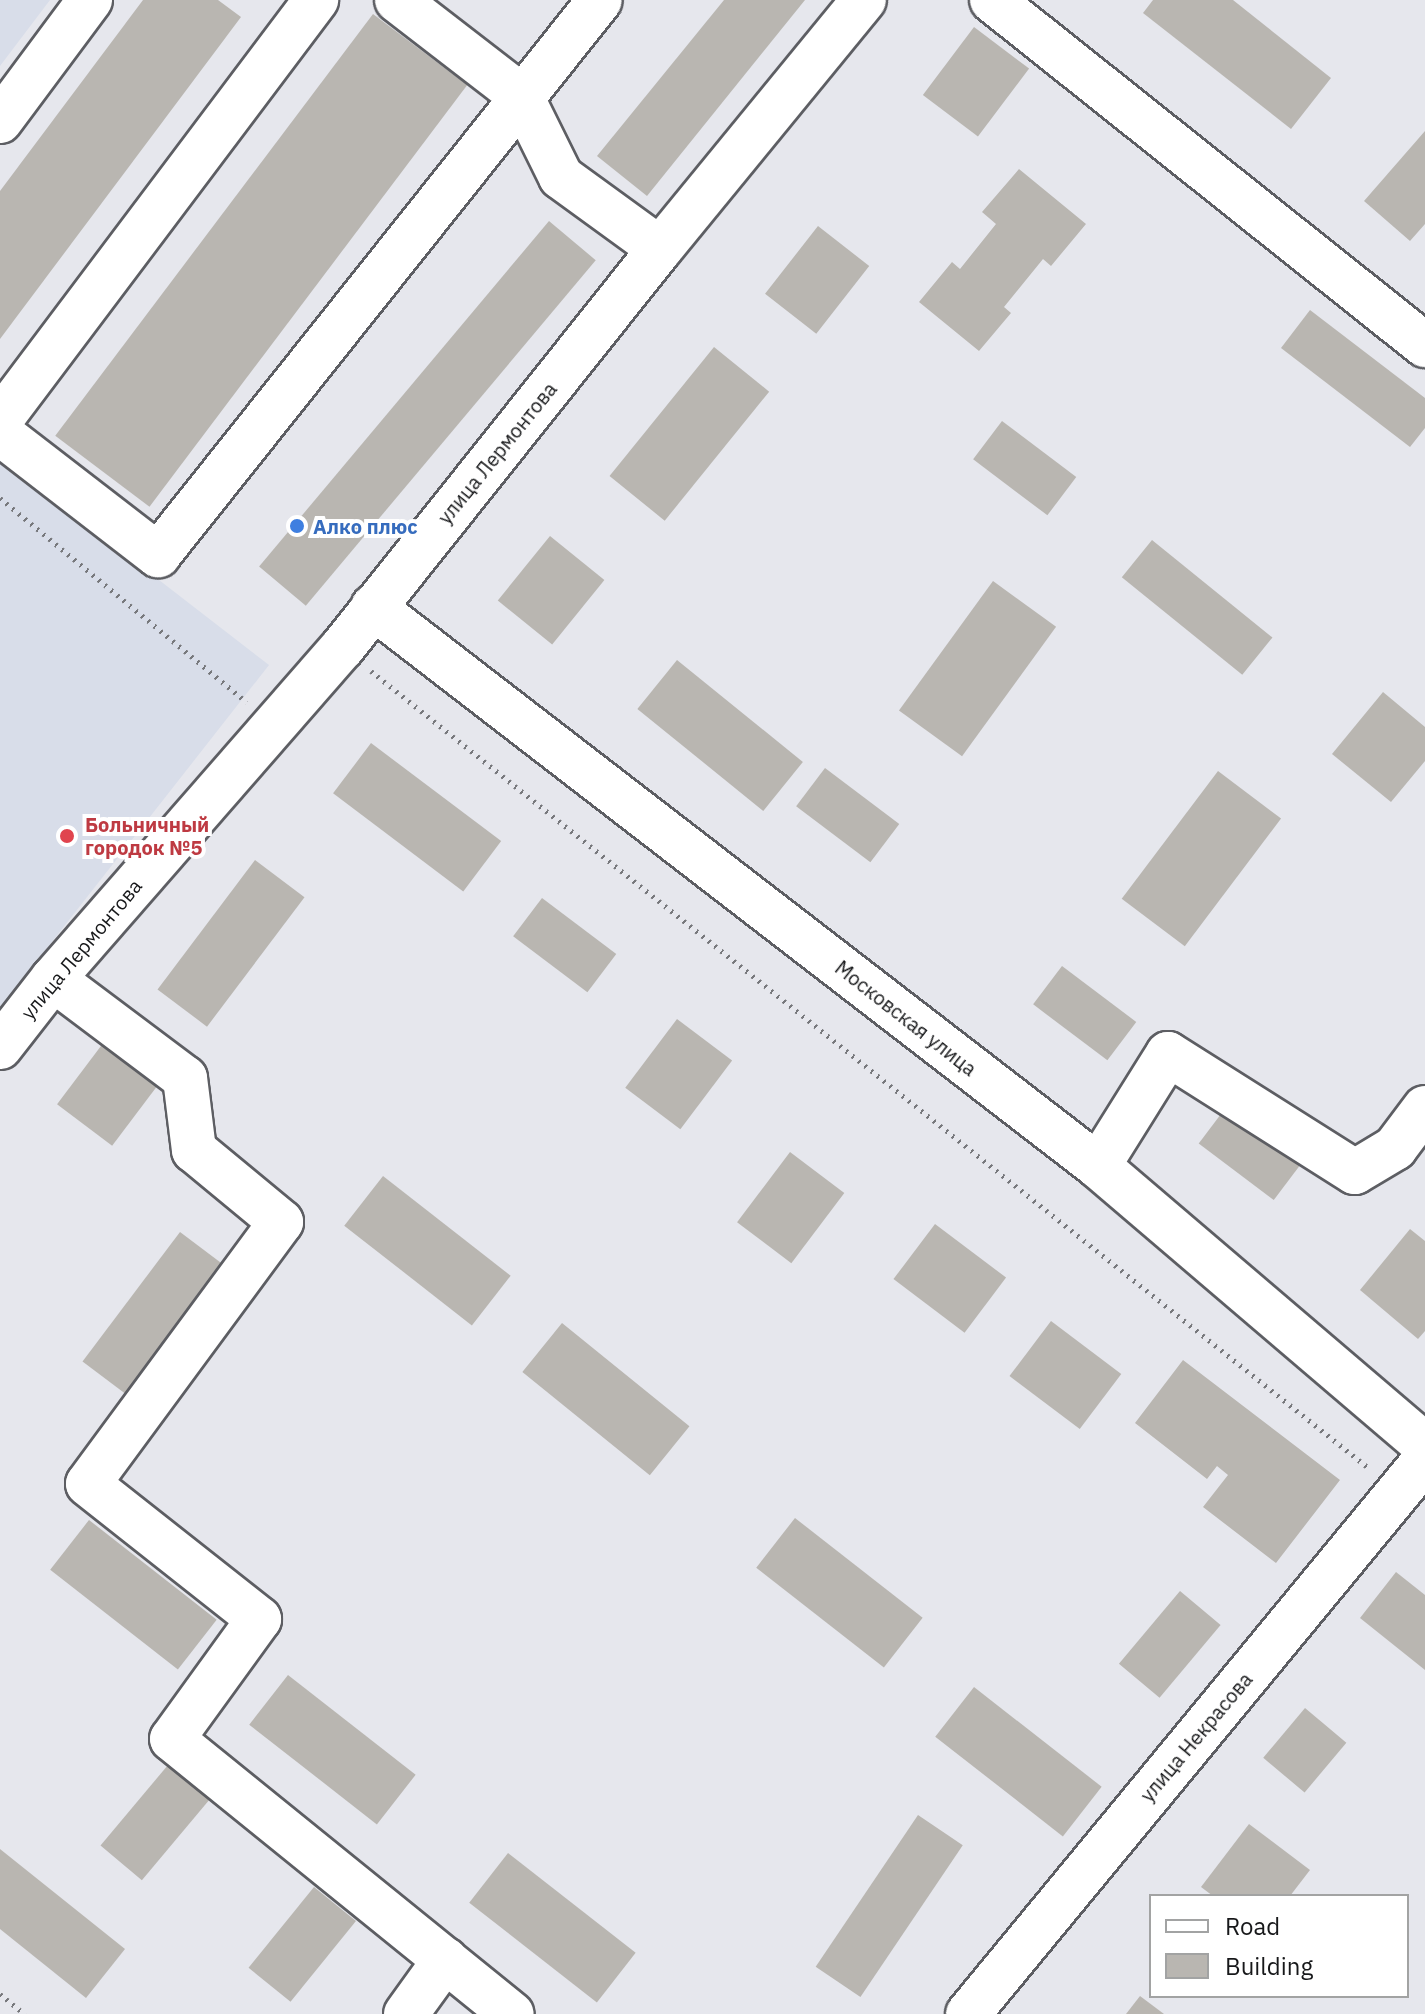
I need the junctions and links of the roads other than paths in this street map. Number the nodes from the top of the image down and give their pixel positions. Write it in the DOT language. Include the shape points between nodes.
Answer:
graph roads {
  1 [pos="90,0"];
  2 [pos="316,0"];
  3 [pos="397,0"];
  4 [pos="600,0"];
  5 [pos="864,0"];
  6 [pos="992,0"];
  7 [pos="521,96"];
  8 [pos="0,121"];
  9 [pos="660,249"];
  10 [pos="1425,345"];
  11 [pos="0,420"];
  12 [pos="0,433"];
  13 [pos="373,607"];
  14 [pos="53,979"];
  15 [pos="0,1047"];
  16 [pos="1425,1108"];
  17 [pos="1098,1166"];
  18 [pos="1425,1445"];
  19 [pos="1412,1476"];
  20 [pos="445,1960"];
  21 [pos="406,2014"];
  22 [pos="512,2014"];
  23 [pos="968,2014"];
  1 -- 8 [label="street"];
  2 -- 11 [label="street"];
  3 -- 7 [label="street"];
  4 -- 7 [label="street"];
  5 -- 9 [label="street, улица Лермонтова"];
  6 -- 10 [label="street"];
  7 -- 9 [label="street" via="561,177"];
  7 -- 12 [label="street" via="158,555"];
  9 -- 13 [label="street, улица Лермонтова"];
  13 -- 14 [label="street, улица Лермонтова"];
  13 -- 17 [label="street, Московская улица"];
  14 -- 15 [label="street, улица Лермонтова"];
  14 -- 20 [label="street" via="185,1078 194,1150 281,1222 88,1484 259,1619 172,1739"];
  16 -- 17 [label="street" via="1395,1148 1355,1172 1168,1054"];
  17 -- 18 [label="street, Московская улица"];
  19 -- 23 [label="street, улица Некрасова"];
  20 -- 21 [label="street"];
  20 -- 22 [label="street"];
}
